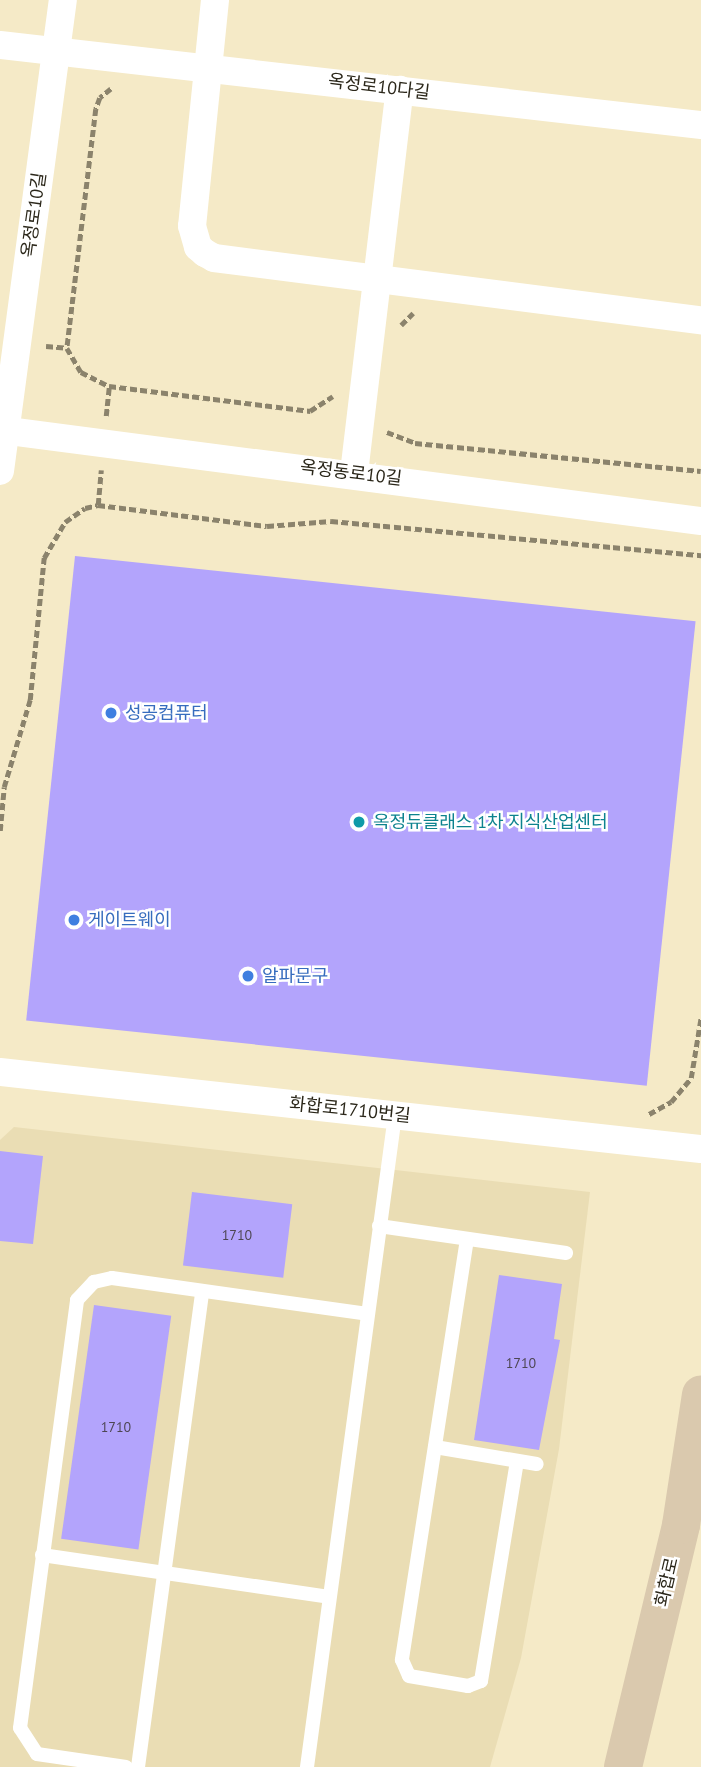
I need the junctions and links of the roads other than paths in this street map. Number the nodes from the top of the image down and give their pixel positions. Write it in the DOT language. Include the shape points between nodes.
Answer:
graph roads {
  1 [pos="63,0"];
  2 [pos="215,0"];
  3 [pos="0,45"];
  4 [pos="57,53"];
  5 [pos="207,67"];
  6 [pos="400,90"];
  7 [pos="701,125"];
  8 [pos="377,278"];
  9 [pos="701,320"];
  10 [pos="2,430"];
  11 [pos="0,471"];
  12 [pos="354,473"];
  13 [pos="701,521"];
  14 [pos="0,1072"];
  15 [pos="395,1115"];
  16 [pos="701,1149"];
  17 [pos="379,1226"];
  18 [pos="467,1239"];
  19 [pos="566,1253"];
  20 [pos="201,1291"];
  21 [pos="367,1314"];
  22 [pos="701,1395"];
  23 [pos="435,1447"];
  24 [pos="517,1461"];
  25 [pos="537,1464"];
  26 [pos="42,1555"];
  27 [pos="164,1573"];
  28 [pos="329,1597"];
  29 [pos="92,1765"];
  30 [pos="126,1767"];
  31 [pos="138,1767"];
  32 [pos="307,1767"];
  33 [pos="623,1767"];
  1 -- 4 [label="street, 옥정로10길"];
  2 -- 5 [label="street"];
  3 -- 4 [label="street, 옥정로10다길"];
  4 -- 5 [label="street, 옥정로10다길"];
  4 -- 10 [label="street, 옥정로10길"];
  5 -- 6 [label="street, 옥정로10다길"];
  5 -- 8 [label="street" via="192,226 198,247 214,258"];
  6 -- 7 [label="street, 옥정로10다길"];
  6 -- 8 [label="street"];
  8 -- 9 [label="street"];
  8 -- 12 [label="street"];
  10 -- 11 [label="street, 옥정로10길"];
  10 -- 12 [label="street, 옥정동로10길"];
  12 -- 13 [label="street, 옥정동로10길"];
  14 -- 15 [label="street, 화합로1710번길"];
  15 -- 16 [label="street, 화합로1710번길"];
  15 -- 17 [label="lane"];
  17 -- 18 [label="lane"];
  17 -- 21 [label="lane"];
  18 -- 19 [label="lane"];
  18 -- 23 [label="lane"];
  20 -- 21 [label="lane"];
  20 -- 26 [label="lane" via="103,1278 77,1300"];
  20 -- 27 [label="lane"];
  21 -- 28 [label="lane"];
  22 -- 33 [label="main road, 화합로" via="681,1525"];
  23 -- 24 [label="lane"];
  23 -- 24 [label="lane" via="402,1667 410,1676 468,1686 483,1677"];
  24 -- 25 [label="lane"];
  26 -- 27 [label="lane"];
  26 -- 29 [label="lane" via="22,1736 37,1754"];
  27 -- 28 [label="lane"];
  27 -- 31 [label="lane"];
  28 -- 32 [label="lane"];
  29 -- 30 [label="lane"];
}
